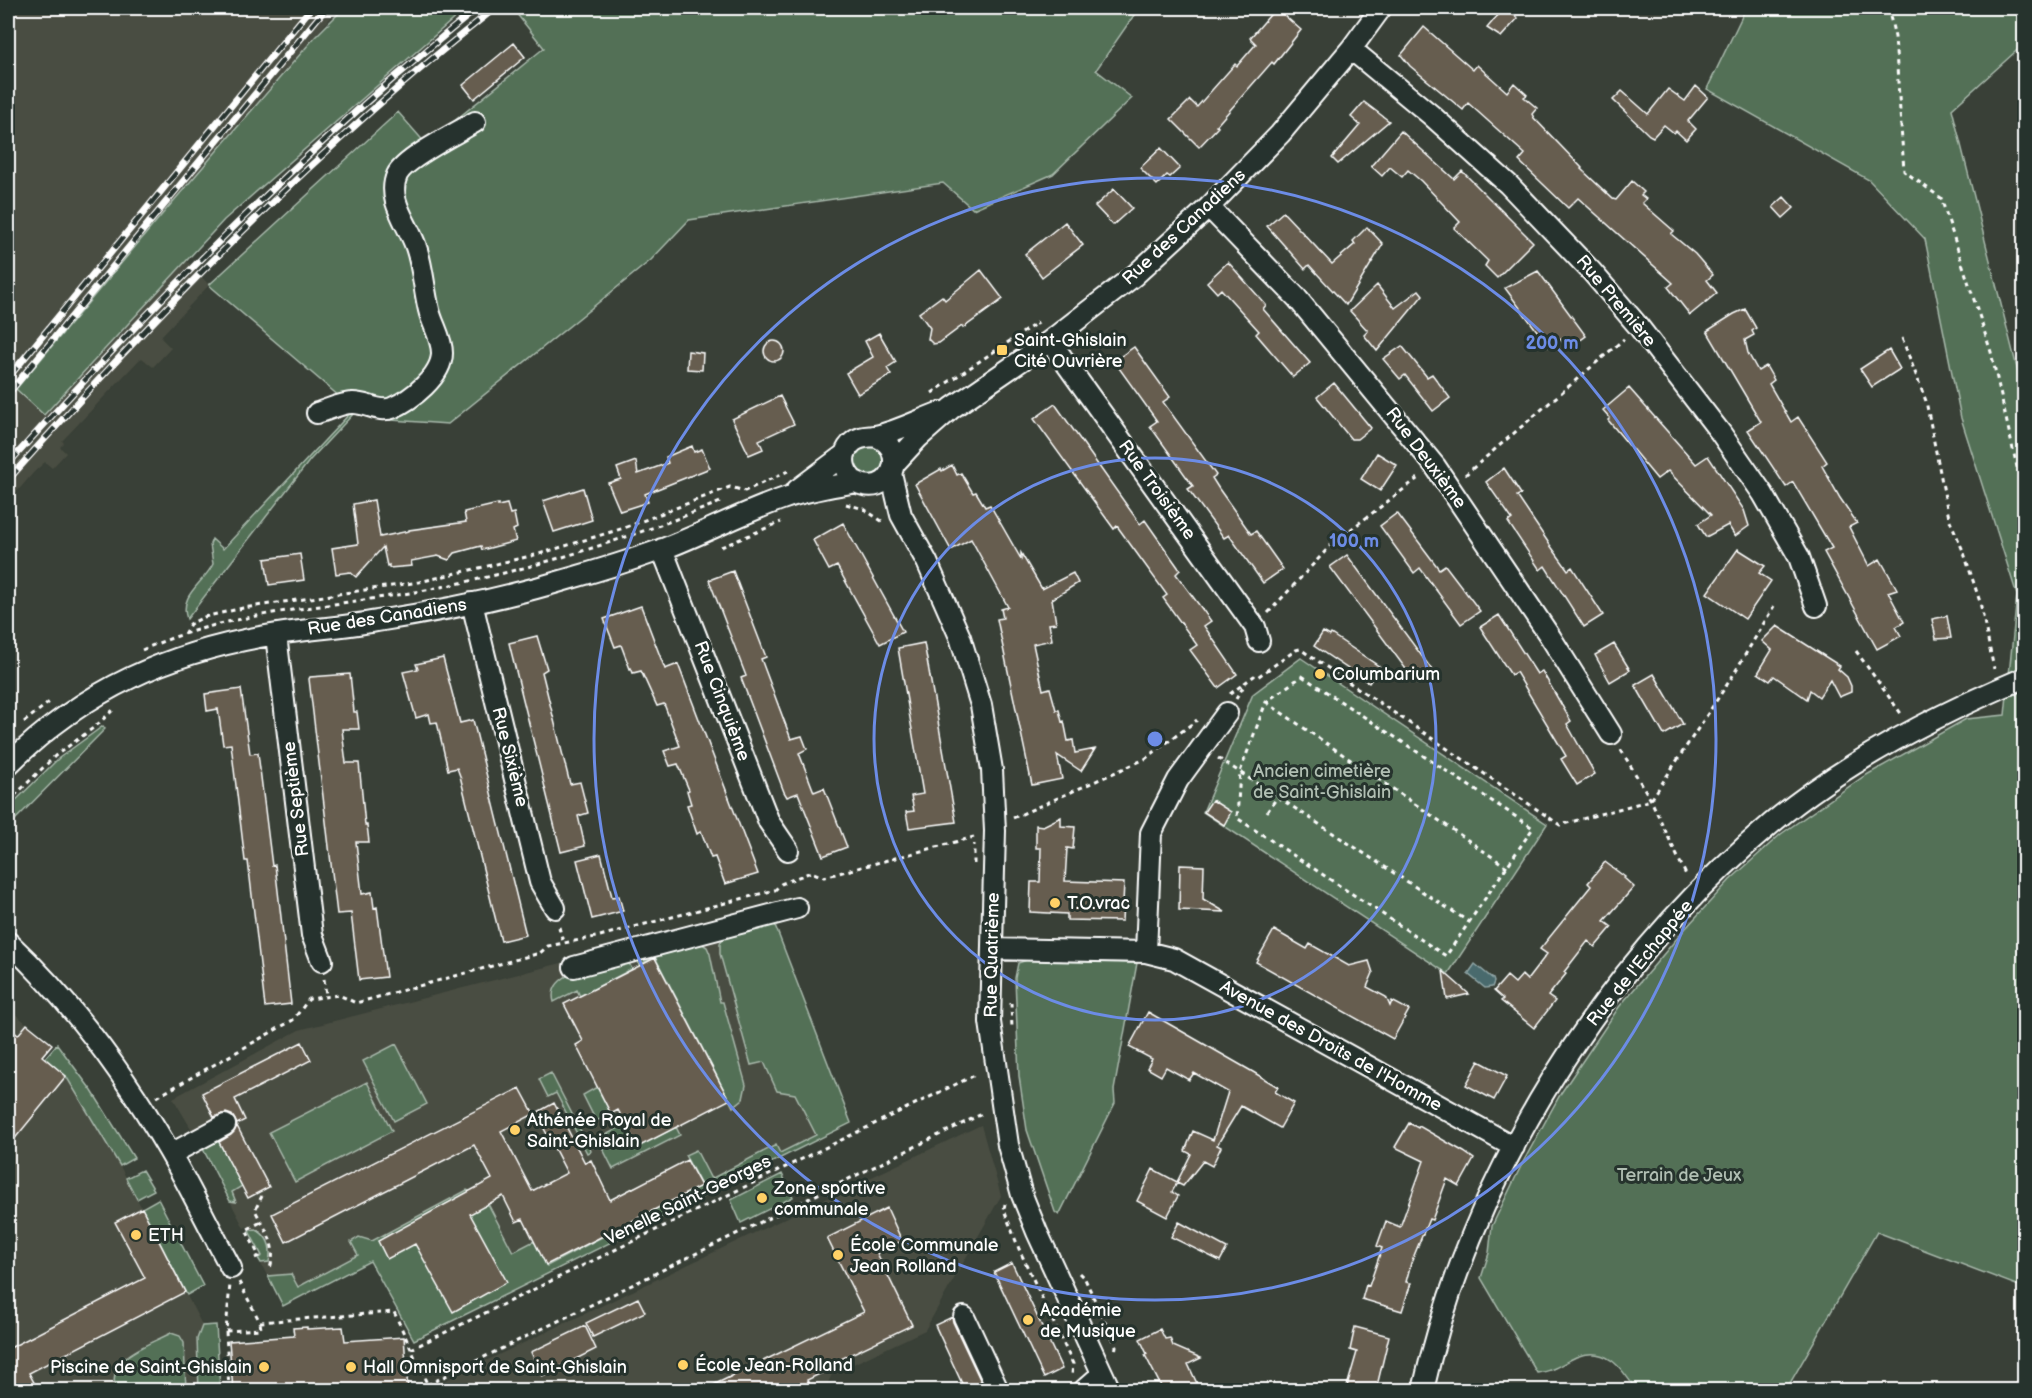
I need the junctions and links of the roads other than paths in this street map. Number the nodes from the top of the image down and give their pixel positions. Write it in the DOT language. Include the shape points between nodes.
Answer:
graph roads {
  1 [pos="1381,8"];
  2 [pos="1351,49"];
  3 [pos="475,122"];
  4 [pos="1209,207"];
  5 [pos="1050,341"];
  6 [pos="952,408"];
  7 [pos="317,413"];
  8 [pos="874,436"];
  9 [pos="845,454"];
  10 [pos="893,469"];
  11 [pos="861,484"];
  12 [pos="785,498"];
  13 [pos="894,521"];
  14 [pos="662,549"];
  15 [pos="472,603"];
  16 [pos="1816,606"];
  17 [pos="1257,634"];
  18 [pos="276,635"];
  19 [pos="2025,678"];
  20 [pos="1229,704"];
  21 [pos="1611,734"];
  22 [pos="8,765"];
  23 [pos="788,850"];
  24 [pos="555,908"];
  25 [pos="797,908"];
  26 [pos="8,942"];
  27 [pos="992,949"];
  28 [pos="1146,952"];
  29 [pos="322,961"];
  30 [pos="574,967"];
  31 [pos="225,1125"];
  32 [pos="1514,1147"];
  33 [pos="171,1154"];
  34 [pos="231,1268"];
  35 [pos="964,1317"];
  36 [pos="1078,1382"];
  37 [pos="1106,1382"];
  38 [pos="998,1390"];
  39 [pos="1423,1390"];
  1 -- 2 [label="street, Rue des Canadiens"];
  2 -- 4 [label="street, Rue des Canadiens" via="1280,134"];
  2 -- 16 [label="street, Rue Première" via="1508,184 1639,327 1763,494 1799,557"];
  3 -- 7 [label="street" via="409,162 398,173 394,186 395,200 417,248 429,312 442,353 439,368 404,402 389,410 352,403"];
  4 -- 5 [label="street, Rue des Canadiens" via="1135,275"];
  4 -- 21 [label="street, Rue Deuxième" via="1297,298 1435,466"];
  5 -- 6 [label="street, Rue des Canadiens"];
  5 -- 17 [label="street, Rue Troisième"];
  6 -- 8 [label="street, Rue des Canadiens"];
  6 -- 10 [label="street, Rue des Canadiens" via="918,438"];
  8 -- 9 [label="street, Rue des Canadiens" via="855,440"];
  8 -- 10 [label="street" via="889,445 894,454"];
  9 -- 11 [label="street" via="846,470"];
  9 -- 12 [label="street, Rue des Canadiens"];
  10 -- 11 [label="street, Rue des Canadiens" via="880,483"];
  10 -- 13 [label="street, Rue Quatrième"];
  11 -- 12 [label="street, Rue des Canadiens" via="816,489"];
  11 -- 13 [label="street, Rue Quatrième"];
  12 -- 14 [label="street, Rue des Canadiens"];
  13 -- 27 [label="street, Rue Quatrième" via="927,562 960,638 981,705 992,770 995,821"];
  14 -- 15 [label="street, Rue des Canadiens" via="568,579"];
  14 -- 23 [label="street, Rue Cinquième" via="769,822"];
  15 -- 18 [label="street, Rue des Canadiens" via="375,622"];
  15 -- 24 [label="street, Rue Sixième" via="540,882"];
  18 -- 22 [label="street, Rue des Canadiens" via="179,658 126,678 56,722"];
  18 -- 29 [label="street, Rue Septième" via="312,935"];
  19 -- 32 [label="street, Rue de l'Echappée" via="1913,730 1828,782 1773,822 1696,895 1622,979 1555,1074"];
  20 -- 28 [label="street" via="1178,780 1151,833"];
  25 -- 30 [label="street"];
  26 -- 33 [label="street" via="96,1041"];
  27 -- 28 [label="street, Avenue des Droits de l'Homme"];
  27 -- 37 [label="street, Rue Quatrième" via="990,1022 1008,1145 1033,1223"];
  28 -- 32 [label="street, Avenue des Droits de l'Homme" via="1174,959"];
  31 -- 33 [label="street"];
  32 -- 39 [label="street, Rue de l'Echappée" via="1460,1268"];
  33 -- 34 [label="street"];
  35 -- 38 [label="street"];
  36 -- 37 [label="street"];
}
